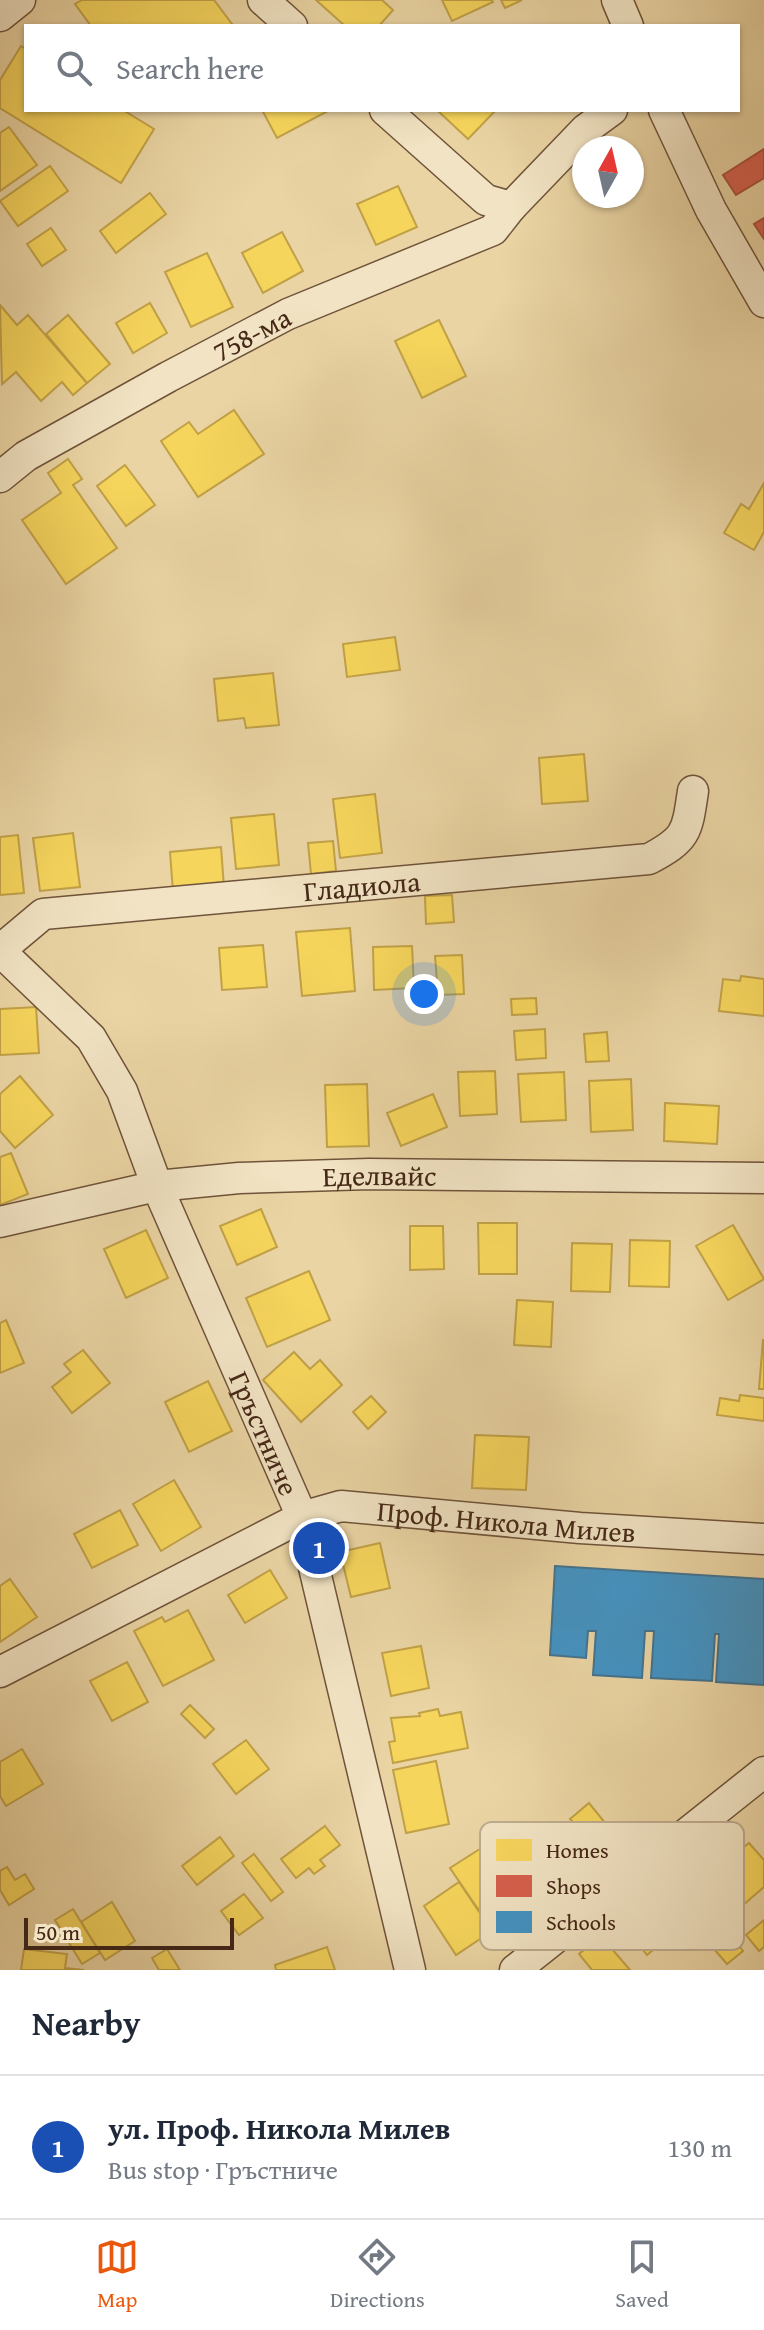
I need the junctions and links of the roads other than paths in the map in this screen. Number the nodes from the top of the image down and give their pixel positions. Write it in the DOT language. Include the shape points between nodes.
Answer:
graph roads {
  1 [pos="20,0"];
  2 [pos="263,0"];
  3 [pos="617,0"];
  4 [pos="0,16"];
  5 [pos="290,24"];
  6 [pos="627,24"];
  7 [pos="387,112"];
  8 [pos="609,112"];
  9 [pos="665,112"];
  10 [pos="511,207"];
  11 [pos="764,302"];
  12 [pos="0,477"];
  13 [pos="693,791"];
  14 [pos="0,951"];
  15 [pos="764,1178"];
  16 [pos="157,1186"];
  17 [pos="0,1222"];
  18 [pos="302,1517"];
  19 [pos="764,1539"];
  20 [pos="0,1672"];
  21 [pos="764,1772"];
  22 [pos="701,1822"];
  23 [pos="540,1950"];
  24 [pos="410,1970"];
  25 [pos="515,1970"];
  1 -- 4 [label="street"];
  2 -- 5 [label="street"];
  3 -- 6 [label="street"];
  7 -- 10 [label="street" via="486,200"];
  8 -- 10 [label="street, 758-ма"];
  9 -- 11 [label="street" via="711,210"];
  10 -- 12 [label="street, 758-ма" via="493,230 288,314 26,456"];
  13 -- 14 [label="street, Гладиола" via="688,827 673,846 649,859 43,914"];
  14 -- 16 [label="street, Гръстниче" via="91,1038 122,1091"];
  15 -- 16 [label="street, Еделвайс" via="369,1174"];
  16 -- 17 [label="street, Еделвайс"];
  16 -- 18 [label="street, Гръстниче"];
  18 -- 19 [label="street, Проф. Никола Милев" via="341,1506"];
  18 -- 20 [label="street, Проф. Никола Милев"];
  18 -- 24 [label="street, Гръстниче"];
  21 -- 22 [label="street"];
  23 -- 25 [label="street"];
}
